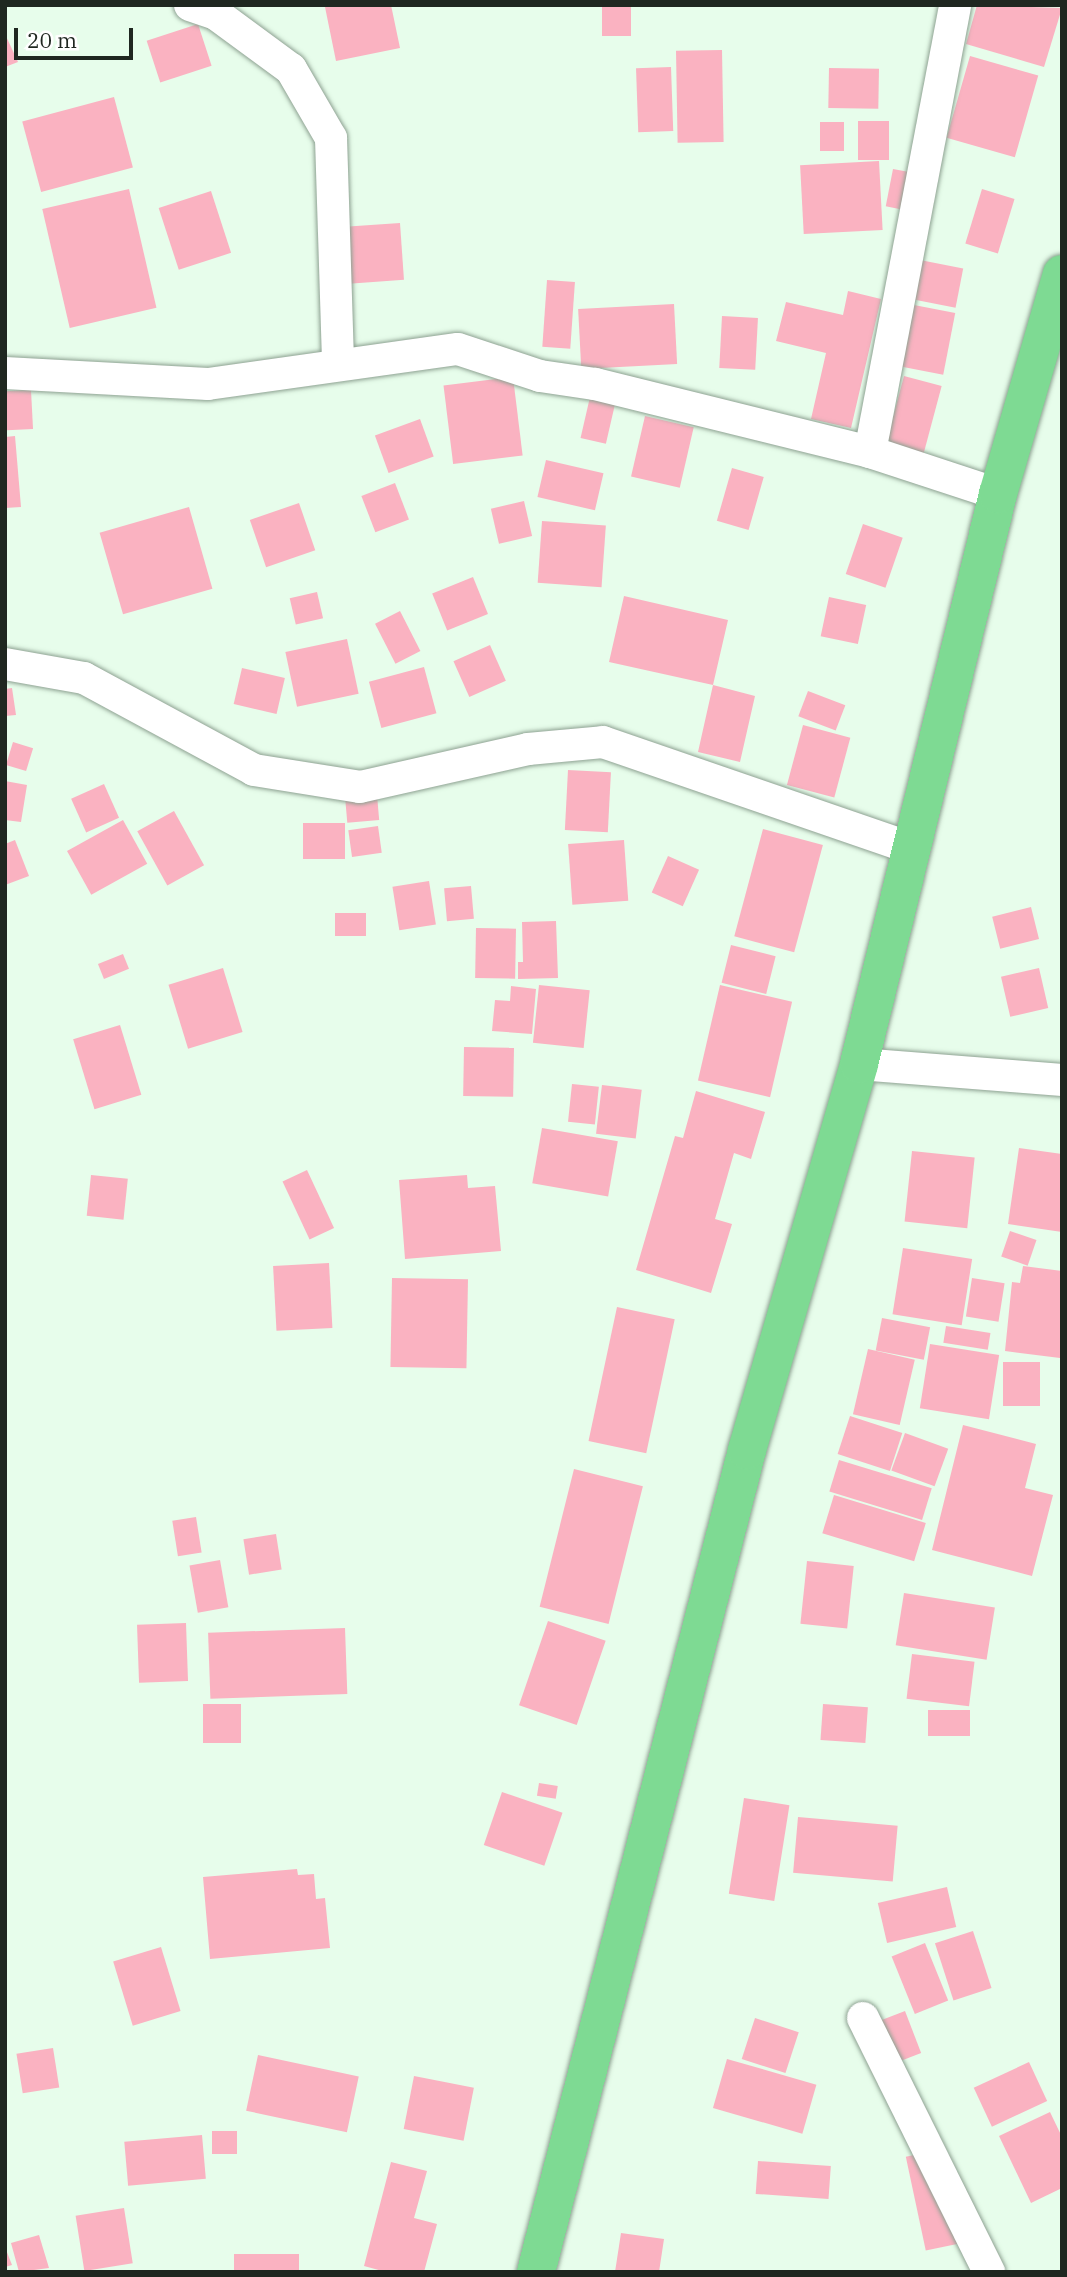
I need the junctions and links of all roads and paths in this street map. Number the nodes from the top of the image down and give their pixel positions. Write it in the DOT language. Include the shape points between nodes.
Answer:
graph roads {
  1 [pos="190,5"];
  2 [pos="955,5"];
  3 [pos="1062,274"];
  4 [pos="338,365"];
  5 [pos="5,373"];
  6 [pos="870,452"];
  7 [pos="998,494"];
  8 [pos="5,664"];
  9 [pos="911,849"];
  10 [pos="859,1064"];
  11 [pos="1062,1080"];
  12 [pos="863,2018"];
  13 [pos="536,2272"];
  14 [pos="989,2272"];
  1 -- 4 [label="street" via="216,14 290,69 331,138"];
  2 -- 6 [label="street"];
  3 -- 7 [label="highway"];
  4 -- 5 [label="street" via="208,384"];
  4 -- 6 [label="street" via="458,349 540,376 595,384"];
  6 -- 7 [label="street"];
  7 -- 9 [label="highway"];
  8 -- 9 [label="street" via="84,678 254,770 360,787 528,749 603,742"];
  9 -- 10 [label="highway"];
  10 -- 11 [label="street"];
  10 -- 13 [label="highway" via="747,1450"];
  12 -- 14 [label="street"];
}
